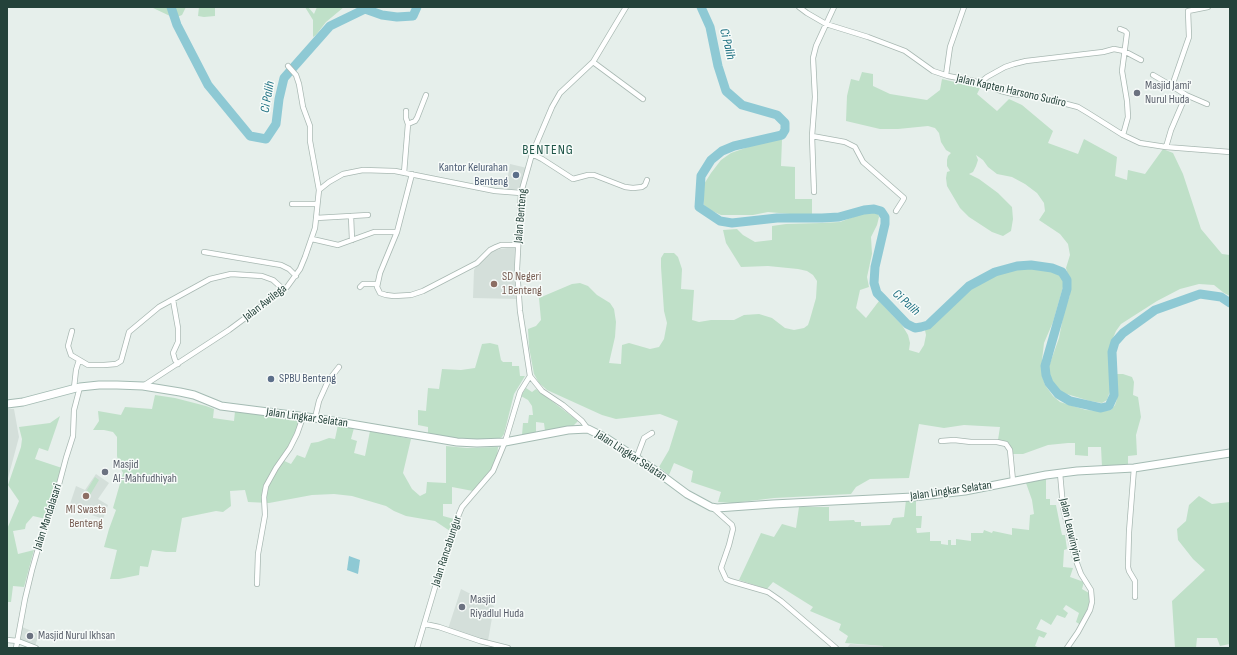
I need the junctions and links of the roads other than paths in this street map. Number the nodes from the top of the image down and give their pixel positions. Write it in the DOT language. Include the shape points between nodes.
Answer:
graph roads {
  1 [pos="626,7"];
  2 [pos="799,7"];
  3 [pos="834,7"];
  4 [pos="964,7"];
  5 [pos="1208,7"];
  6 [pos="826,24"];
  7 [pos="1120,30"];
  8 [pos="1124,51"];
  9 [pos="1141,60"];
  10 [pos="592,62"];
  11 [pos="288,66"];
  12 [pos="1153,75"];
  13 [pos="946,76"];
  14 [pos="980,83"];
  15 [pos="1172,86"];
  16 [pos="426,95"];
  17 [pos="1186,95"];
  18 [pos="643,99"];
  19 [pos="1207,104"];
  20 [pos="406,111"];
  21 [pos="408,124"];
  22 [pos="1123,135"];
  23 [pos="812,136"];
  24 [pos="1166,147"];
  25 [pos="1230,152"];
  26 [pos="532,154"];
  27 [pos="404,172"];
  28 [pos="412,174"];
  29 [pos="647,180"];
  30 [pos="319,190"];
  31 [pos="814,192"];
  32 [pos="521,193"];
  33 [pos="292,204"];
  34 [pos="317,204"];
  35 [pos="896,210"];
  36 [pos="368,215"];
  37 [pos="351,216"];
  38 [pos="316,218"];
  39 [pos="397,232"];
  40 [pos="312,239"];
  41 [pos="352,240"];
  42 [pos="518,245"];
  43 [pos="204,252"];
  44 [pos="296,276"];
  45 [pos="377,284"];
  46 [pos="360,287"];
  47 [pos="284,290"];
  48 [pos="173,300"];
  49 [pos="72,331"];
  50 [pos="79,360"];
  51 [pos="178,364"];
  52 [pos="339,368"];
  53 [pos="530,376"];
  54 [pos="143,386"];
  55 [pos="77,387"];
  56 [pos="7,404"];
  57 [pos="303,417"];
  58 [pos="315,418"];
  59 [pos="588,429"];
  60 [pos="652,433"];
  61 [pos="506,442"];
  62 [pos="941,442"];
  63 [pos="1230,453"];
  64 [pos="636,459"];
  65 [pos="1134,468"];
  66 [pos="1060,473"];
  67 [pos="1013,481"];
  68 [pos="711,507"];
  69 [pos="257,584"];
  70 [pos="1135,598"];
  71 [pos="425,624"];
  72 [pos="7,640"];
  73 [pos="18,641"];
  74 [pos="16,648"];
  75 [pos="36,648"];
  76 [pos="417,648"];
  77 [pos="508,648"];
  78 [pos="836,648"];
  79 [pos="1067,648"];
  1 -- 10 [label="street, Jalan Benteng"];
  2 -- 6 [label="street, Jalan Kapten Harsono Sudiro"];
  3 -- 6 [label="street"];
  4 -- 13 [label="street" via="950,47"];
  5 -- 15 [label="street" via="1188,11 1189,38"];
  6 -- 13 [label="street, Jalan Kapten Harsono Sudiro" via="905,51 933,71"];
  6 -- 23 [label="street" via="813,58 815,97"];
  7 -- 8 [label="street" via="1126,34"];
  8 -- 9 [label="street"];
  8 -- 14 [label="street" via="1114,49 1020,62 1005,67"];
  8 -- 22 [label="street" via="1122,71 1128,117"];
  10 -- 18 [label="street"];
  10 -- 26 [label="street, Jalan Benteng" via="560,93"];
  11 -- 30 [label="street, Jalan Awilega" via="296,75 310,126 310,141"];
  12 -- 15 [label="street"];
  13 -- 14 [label="street, Jalan Kapten Harsono Sudiro"];
  14 -- 22 [label="street, Jalan Kapten Harsono Sudiro" via="1013,94 1036,96 1078,107"];
  15 -- 17 [label="street"];
  16 -- 21 [label="street" via="417,118"];
  17 -- 19 [label="street"];
  17 -- 24 [label="street" via="1170,130"];
  20 -- 21 [label="street"];
  21 -- 27 [label="street"];
  22 -- 24 [label="street, Jalan Kapten Harsono Sudiro" via="1140,143"];
  23 -- 31 [label="street"];
  23 -- 35 [label="street" via="845,142 855,147 863,162 904,198"];
  24 -- 25 [label="street, Jalan Kapten Harsono Sudiro"];
  26 -- 29 [label="street" via="573,179 594,175 633,188 642,187"];
  26 -- 32 [label="street, Jalan Benteng"];
  27 -- 28 [label="street"];
  27 -- 30 [label="street" via="354,171 343,174"];
  28 -- 32 [label="street" via="495,192"];
  28 -- 39 [label="street"];
  30 -- 34 [label="street, Jalan Awilega"];
  32 -- 42 [label="street, Jalan Benteng"];
  33 -- 34 [label="street"];
  34 -- 38 [label="street, Jalan Awilega"];
  36 -- 37 [label="street"];
  37 -- 38 [label="street"];
  37 -- 41 [label="street"];
  38 -- 40 [label="street, Jalan Awilega"];
  39 -- 41 [label="street" via="374,232"];
  39 -- 45 [label="street"];
  40 -- 41 [label="street" via="338,245"];
  40 -- 44 [label="street, Jalan Awilega"];
  42 -- 45 [label="street" via="496,247 476,262 411,295 386,295 380,292"];
  42 -- 53 [label="street, Jalan Benteng" via="518,291"];
  43 -- 44 [label="street" via="281,265"];
  44 -- 47 [label="street, Jalan Awilega"];
  45 -- 46 [label="street" via="363,284"];
  47 -- 48 [label="street" via="269,278 231,274 210,279"];
  47 -- 51 [label="street, Jalan Awilega"];
  48 -- 50 [label="street" via="159,307 129,332 122,358 118,363 95,366"];
  48 -- 51 [label="street" via="178,342 173,353"];
  49 -- 50 [label="street" via="69,352"];
  50 -- 55 [label="street, Jalan Mandalasari" via="76,370"];
  51 -- 54 [label="street, Jalan Awilega"];
  52 -- 58 [label="street" via="328,381"];
  53 -- 59 [label="street" via="542,391 563,405"];
  53 -- 61 [label="street, Jalan Rancabungur" via="520,392"];
  54 -- 55 [label="street, Jalan Lingkar Selatan" via="98,384"];
  54 -- 57 [label="street, Jalan Lingkar Selatan" via="194,395 222,406"];
  55 -- 56 [label="street, Jalan Lingkar Selatan"];
  55 -- 73 [label="street, Jalan Mandalasari" via="73,436 32,570"];
  57 -- 58 [label="street, Jalan Lingkar Selatan"];
  57 -- 69 [label="street" via="294,441 266,486"];
  58 -- 61 [label="street, Jalan Lingkar Selatan" via="451,442"];
  59 -- 61 [label="street, Jalan Lingkar Selatan" via="568,430"];
  59 -- 64 [label="street, Jalan Lingkar Selatan" via="600,434"];
  60 -- 64 [label="street" via="644,438"];
  61 -- 71 [label="street, Jalan Rancabungur" via="493,471 462,507 444,557"];
  62 -- 67 [label="street" via="954,440 1006,444 1010,450"];
  63 -- 65 [label="street, Jalan Lingkar Selatan"];
  64 -- 68 [label="street, Jalan Lingkar Selatan"];
  65 -- 66 [label="street, Jalan Lingkar Selatan"];
  65 -- 70 [label="street" via="1128,567 1135,581"];
  66 -- 67 [label="street, Jalan Lingkar Selatan"];
  66 -- 79 [label="street, Jalan Leuwinyiru" via="1063,507 1075,558 1090,588 1092,602 1090,610"];
  67 -- 68 [label="street, Jalan Lingkar Selatan" via="965,491 913,496"];
  68 -- 78 [label="street" via="734,529 721,568 726,579 768,592"];
  71 -- 76 [label="street, Jalan Rancabungur"];
  71 -- 77 [label="street"];
  72 -- 73 [label="street"];
  73 -- 74 [label="street, Jalan Mandalasari"];
  73 -- 75 [label="street"];
}
